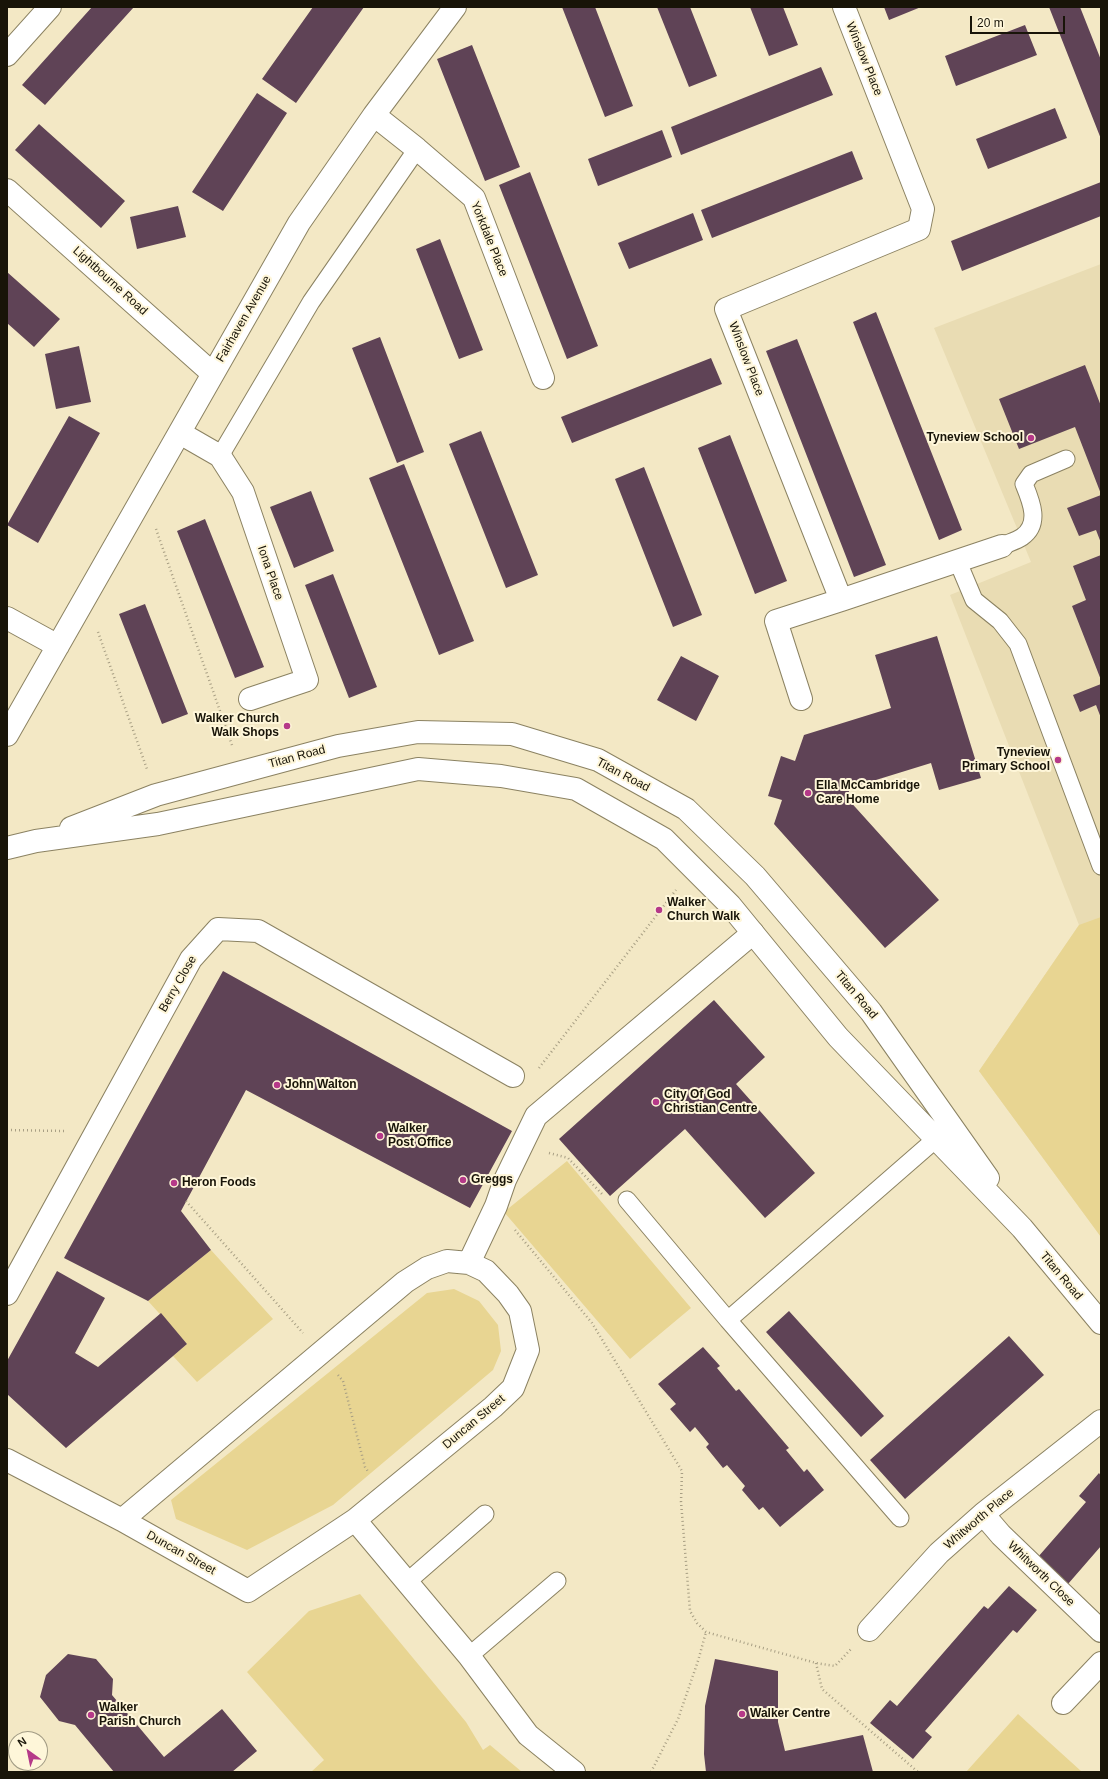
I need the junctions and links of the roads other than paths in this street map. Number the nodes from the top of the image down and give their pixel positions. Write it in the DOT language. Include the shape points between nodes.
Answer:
graph roads {
  1 [pos="50,7"];
  2 [pos="455,7"];
  3 [pos="844,7"];
  4 [pos="7,56"];
  5 [pos="374,115"];
  6 [pos="417,149"];
  7 [pos="7,190"];
  8 [pos="212,373"];
  9 [pos="543,378"];
  10 [pos="180,433"];
  11 [pos="220,456"];
  12 [pos="1066,459"];
  13 [pos="1002,546"];
  14 [pos="958,562"];
  15 [pos="841,600"];
  16 [pos="7,618"];
  17 [pos="58,646"];
  18 [pos="250,699"];
  19 [pos="801,699"];
  20 [pos="7,735"];
  21 [pos="36,841"];
  22 [pos="7,848"];
  23 [pos="1101,866"];
  24 [pos="753,933"];
  25 [pos="513,1076"];
  26 [pos="943,1132"];
  27 [pos="627,1200"];
  28 [pos="469,1264"];
  29 [pos="7,1294"];
  30 [pos="728,1320"];
  31 [pos="1101,1323"];
  32 [pos="1101,1421"];
  33 [pos="7,1460"];
  34 [pos="485,1514"];
  35 [pos="983,1514"];
  36 [pos="900,1518"];
  37 [pos="122,1520"];
  38 [pos="355,1520"];
  39 [pos="557,1581"];
  40 [pos="407,1582"];
  41 [pos="869,1630"];
  42 [pos="1101,1631"];
  43 [pos="469,1656"];
  44 [pos="1101,1663"];
  45 [pos="1063,1703"];
  46 [pos="574,1772"];
  1 -- 4 [label="street"];
  2 -- 5 [label="street, Fairhaven Avenue"];
  3 -- 15 [label="street, Winslow Place" via="923,208 919,229 726,309"];
  5 -- 6 [label="street, Yorkdale Place"];
  5 -- 8 [label="street, Fairhaven Avenue" via="299,223"];
  6 -- 9 [label="street, Yorkdale Place" via="474,198"];
  6 -- 11 [label="lane" via="311,302"];
  7 -- 8 [label="street, Lightbourne Road"];
  8 -- 10 [label="street, Fairhaven Avenue"];
  10 -- 11 [label="street, Iona Place"];
  10 -- 17 [label="street, Fairhaven Avenue"];
  11 -- 18 [label="street, Iona Place" via="243,492 307,680"];
  12 -- 13 [label="lane" via="1031,474 1024,484 1034,509 1031,528 1022,537"];
  13 -- 14 [label="street"];
  14 -- 15 [label="street"];
  14 -- 23 [label="lane" via="974,600 1000,621 1018,644"];
  15 -- 19 [label="street" via="776,621"];
  16 -- 17 [label="street"];
  17 -- 20 [label="street, Fairhaven Avenue"];
  21 -- 22 [label="street, Titan Road"];
  21 -- 24 [label="street, Titan Road" via="158,824 418,769 502,776 576,789 664,839 730,905"];
  21 -- 26 [label="street, Titan Road" via="156,795 338,746 418,732 512,734 598,760 686,810 755,876 871,1012"];
  24 -- 26 [label="street, Titan Road" via="838,1037"];
  24 -- 28 [label="street" via="536,1116"];
  25 -- 29 [label="street, Berry Close" via="258,931 218,929 191,959"];
  26 -- 30 [label="lane"];
  26 -- 31 [label="street, Titan Road"];
  27 -- 30 [label="lane"];
  28 -- 37 [label="street, Duncan Street" via="447,1261 427,1268 405,1282"];
  28 -- 38 [label="street, Duncan Street" via="486,1271 520,1311 528,1350 513,1388"];
  30 -- 36 [label="lane"];
  32 -- 35 [label="street, Whitworth Place"];
  33 -- 37 [label="street, Duncan Street"];
  34 -- 40 [label="lane"];
  35 -- 41 [label="street, Whitworth Place" via="939,1553"];
  35 -- 42 [label="street, Whitworth Close" via="1001,1535"];
  37 -- 38 [label="street, Duncan Street" via="248,1591"];
  38 -- 40 [label="street"];
  39 -- 43 [label="lane"];
  40 -- 43 [label="street"];
  43 -- 46 [label="street" via="528,1734"];
  44 -- 45 [label="street"];
}
